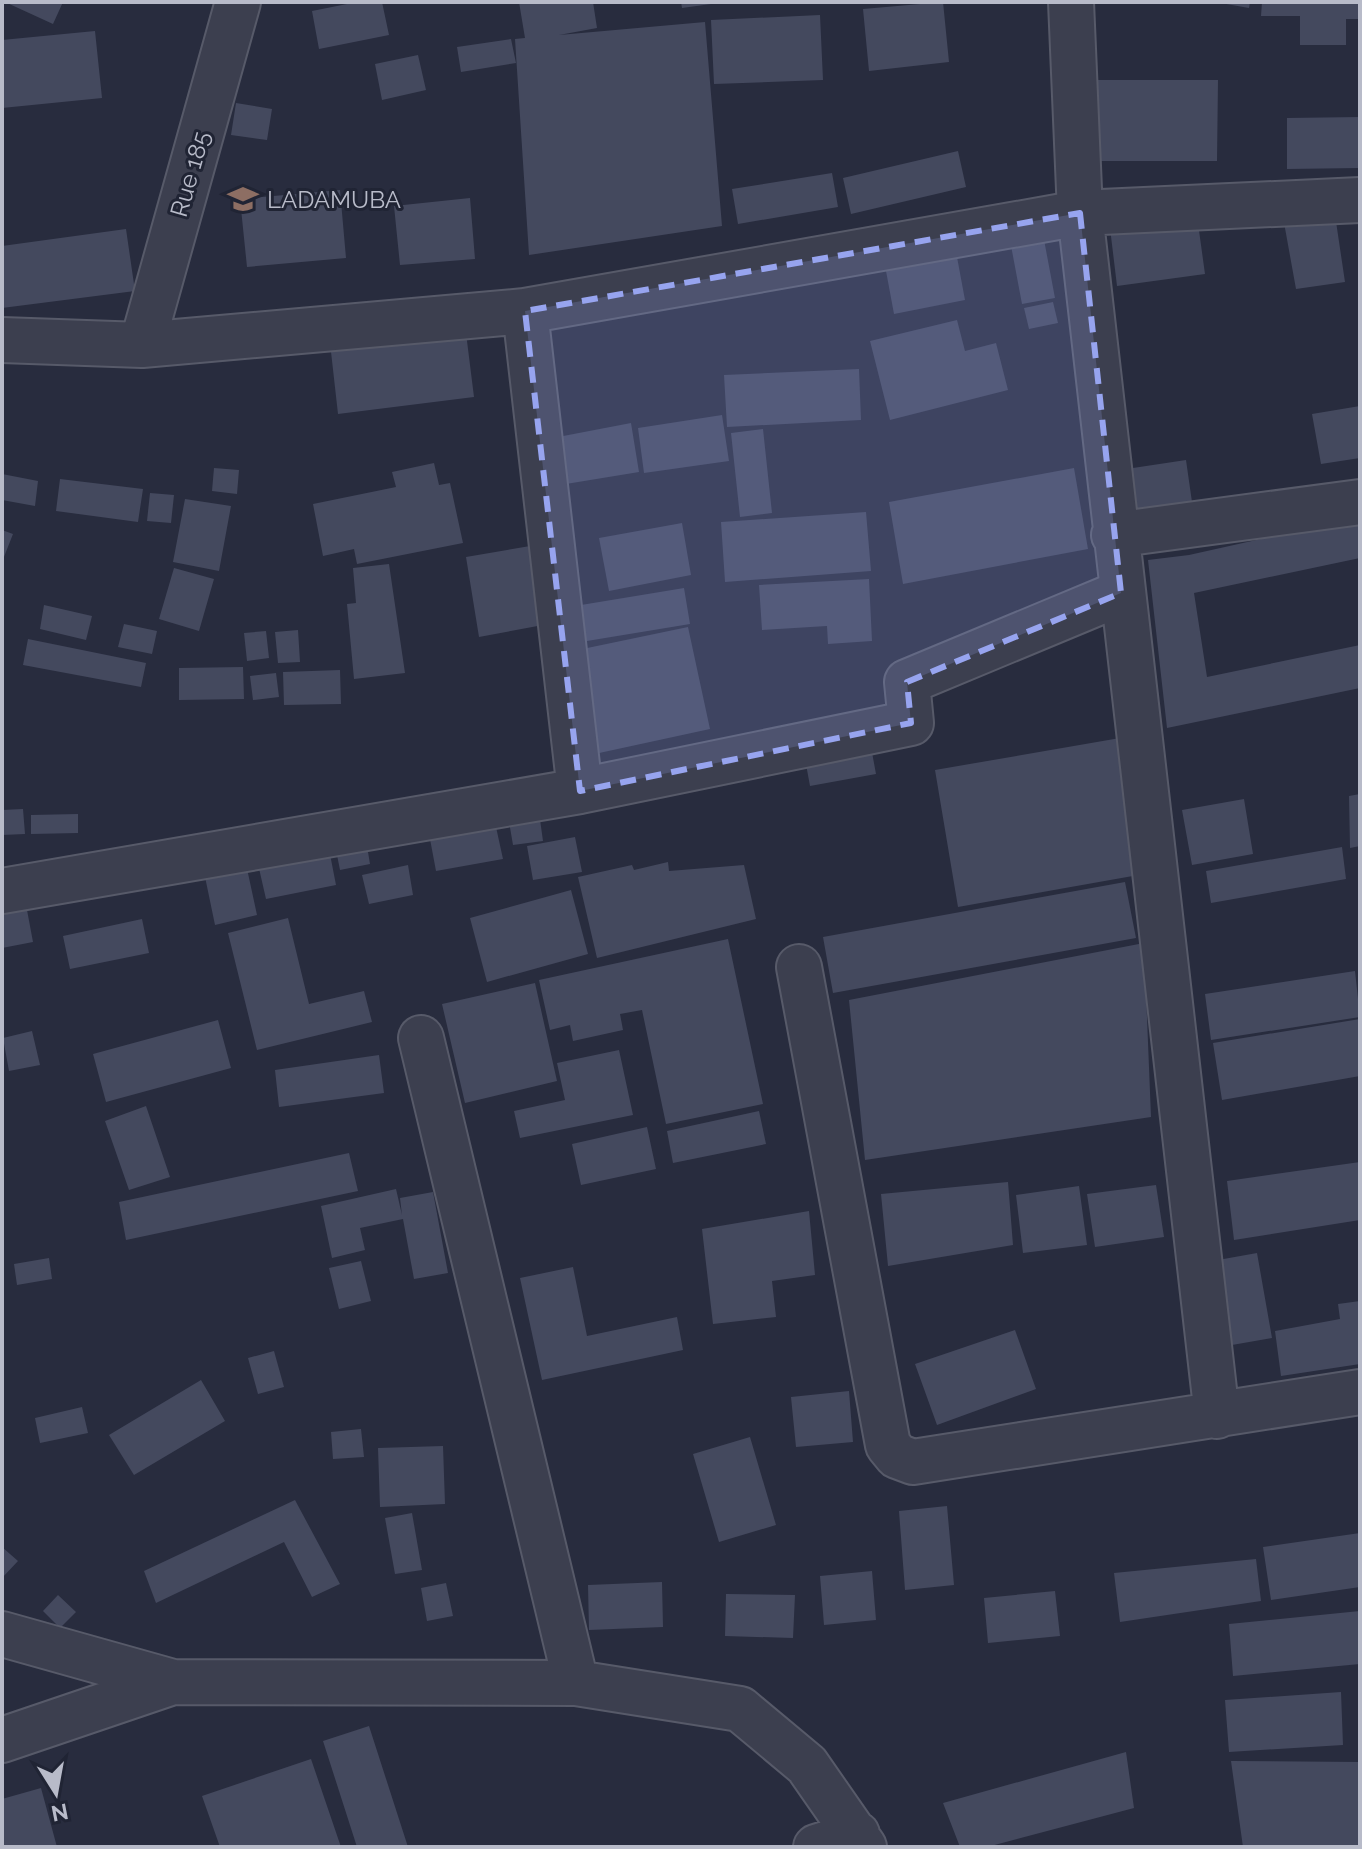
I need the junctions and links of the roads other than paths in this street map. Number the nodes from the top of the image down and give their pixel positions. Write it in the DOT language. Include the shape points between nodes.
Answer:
graph roads {
  1 [pos="238,2"];
  2 [pos="1071,2"];
  3 [pos="1360,200"];
  4 [pos="1080,213"];
  5 [pos="525,311"];
  6 [pos="2,340"];
  7 [pos="142,345"];
  8 [pos="1360,502"];
  9 [pos="1114,535"];
  10 [pos="1121,593"];
  11 [pos="580,791"];
  12 [pos="2,891"];
  13 [pos="799,967"];
  14 [pos="421,1038"];
  15 [pos="1360,1392"];
  16 [pos="1217,1416"];
  17 [pos="2,1634"];
  18 [pos="173,1682"];
  19 [pos="576,1683"];
  20 [pos="2,1740"];
  21 [pos="861,1840"];
  22 [pos="816,1847"];
  1 -- 7 [label="street, Rue 185"];
  2 -- 4 [label="street"];
  3 -- 4 [label="street"];
  4 -- 5 [label="street"];
  4 -- 9 [label="street"];
  5 -- 7 [label="street"];
  5 -- 11 [label="street"];
  6 -- 7 [label="street"];
  8 -- 9 [label="street"];
  9 -- 10 [label="street"];
  10 -- 11 [label="street" via="907,682 911,723"];
  10 -- 16 [label="street"];
  11 -- 12 [label="street"];
  13 -- 16 [label="street" via="888,1445 897,1456 913,1462"];
  14 -- 19 [label="street"];
  15 -- 16 [label="street"];
  17 -- 18 [label="street"];
  18 -- 19 [label="street"];
  18 -- 20 [label="street"];
  19 -- 21 [label="street" via="740,1709 807,1765"];
  21 -- 22 [label="street"];
}
